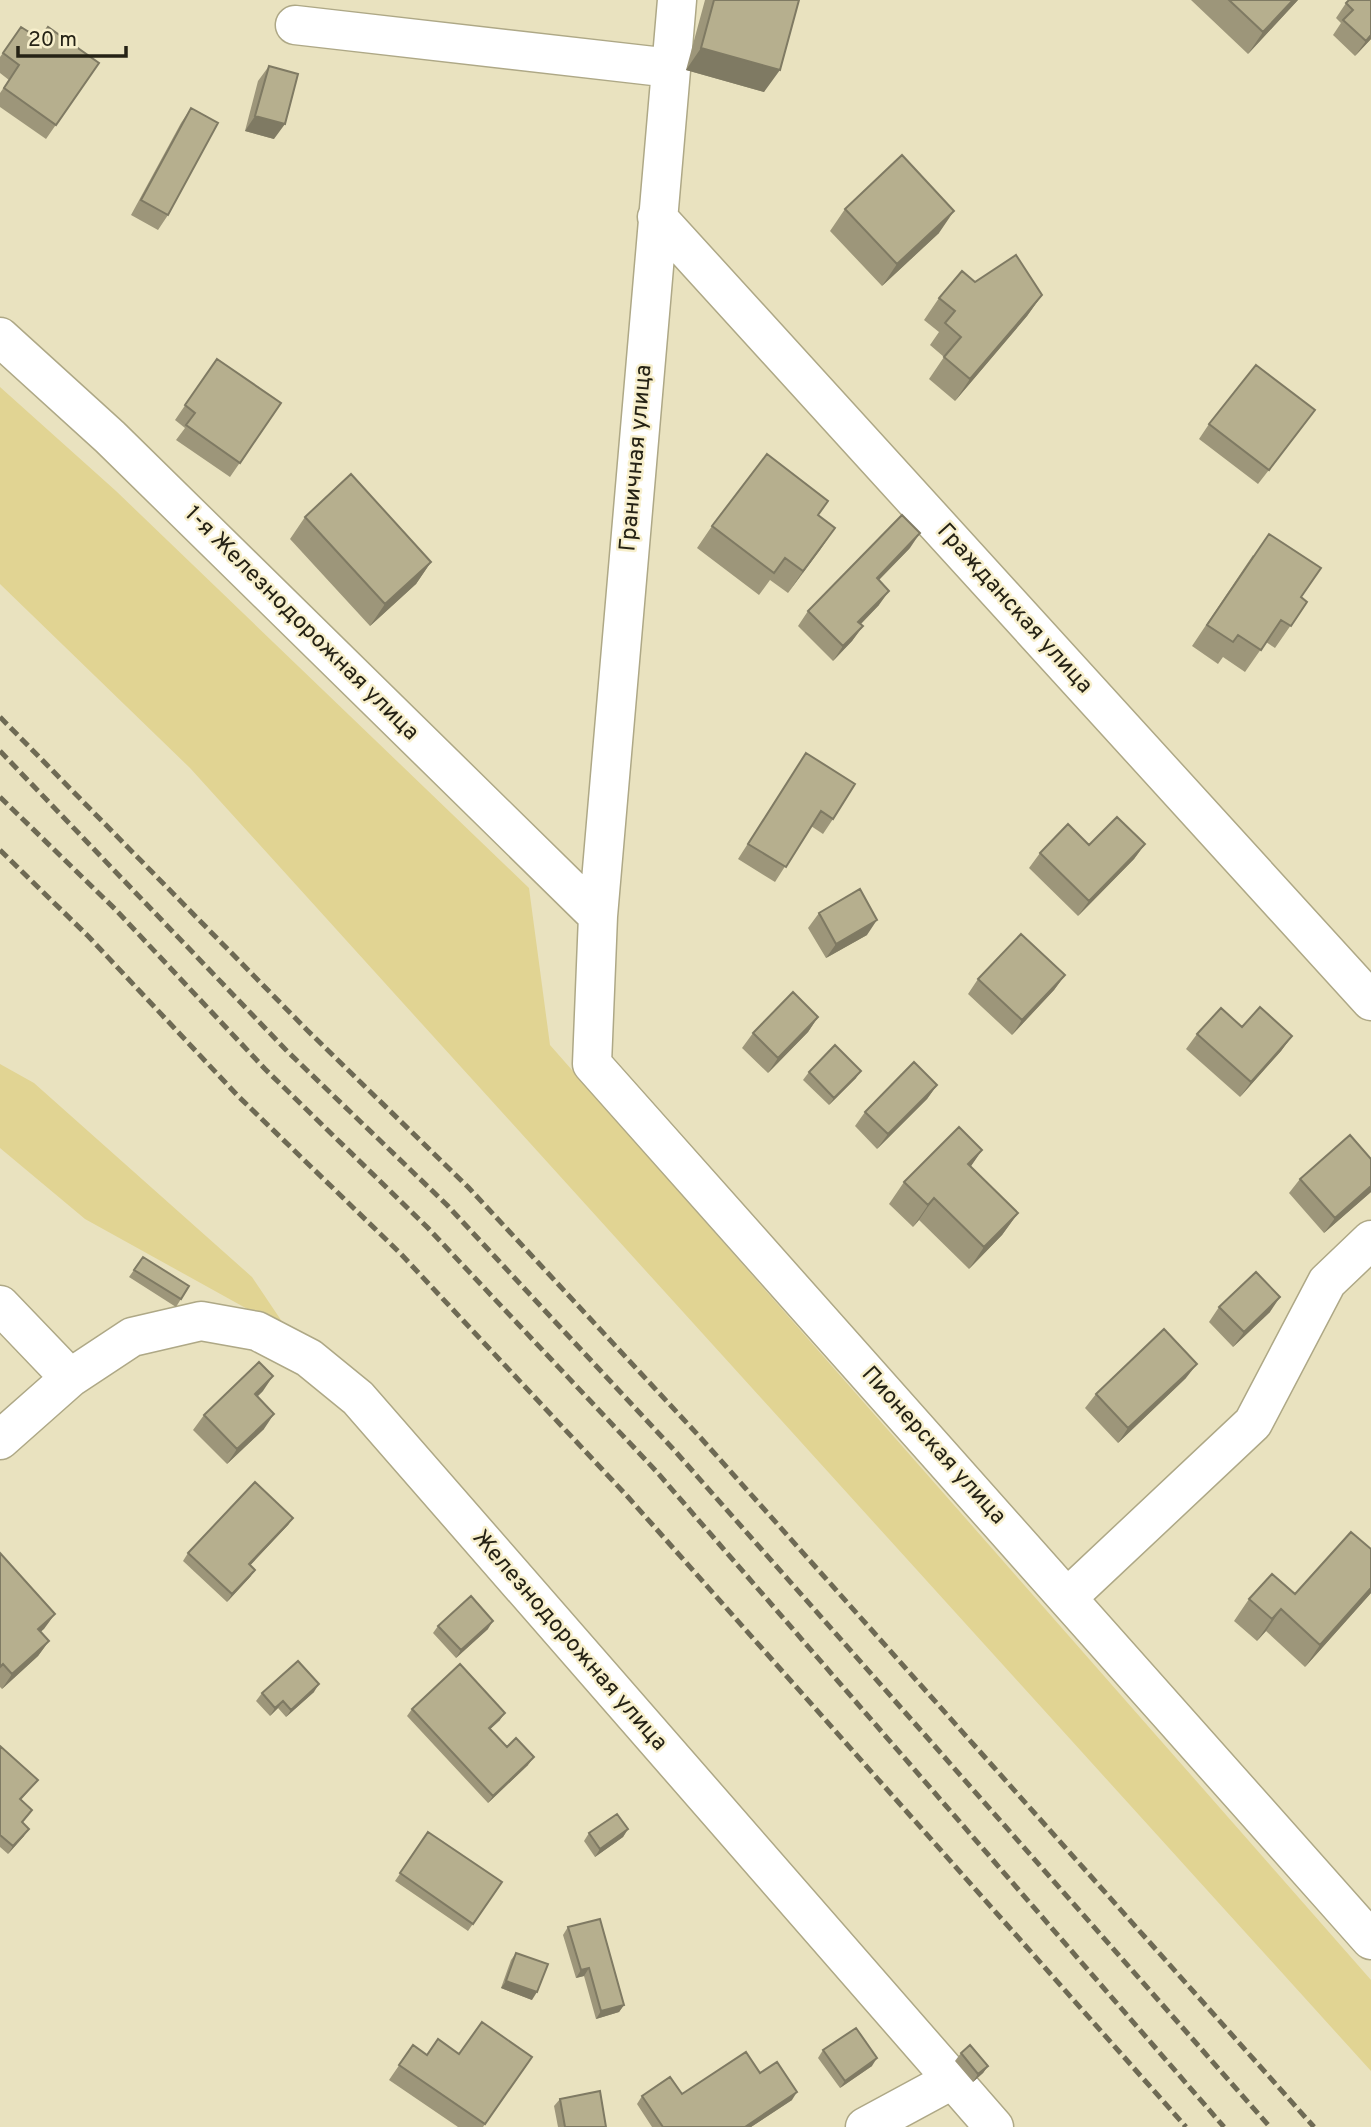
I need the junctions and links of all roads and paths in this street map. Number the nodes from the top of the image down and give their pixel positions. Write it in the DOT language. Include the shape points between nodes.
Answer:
graph roads {
  1 [pos="677,0"];
  2 [pos="295,25"];
  3 [pos="670,68"];
  4 [pos="657,217"];
  5 [pos="0,337"];
  6 [pos="598,916"];
  7 [pos="1371,1001"];
  8 [pos="1371,1240"];
  9 [pos="0,1305"];
  10 [pos="70,1378"];
  11 [pos="0,1440"];
  12 [pos="1068,1597"];
  13 [pos="1371,1940"];
  14 [pos="951,2080"];
  15 [pos="865,2127"];
  16 [pos="994,2127"];
  1 -- 3 [label="street, Граничная улица"];
  2 -- 3 [label="street"];
  3 -- 4 [label="street, Граничная улица"];
  4 -- 6 [label="street, Граничная улица"];
  4 -- 7 [label="street, Гражданская улица"];
  5 -- 6 [label="street, 1-я Железнодорожная улица" via="110,437"];
  6 -- 12 [label="street, Пионерская улица" via="592,1064"];
  8 -- 12 [label="street" via="1327,1282 1253,1423"];
  9 -- 10 [label="street"];
  10 -- 11 [label="street, Железнодорожная улица"];
  10 -- 14 [label="street, Железнодорожная улица" via="132,1337 201,1321 257,1331 309,1357 358,1398"];
  12 -- 13 [label="street, Пионерская улица"];
  14 -- 15 [label="street"];
  14 -- 16 [label="street, Железнодорожная улица"];
}
